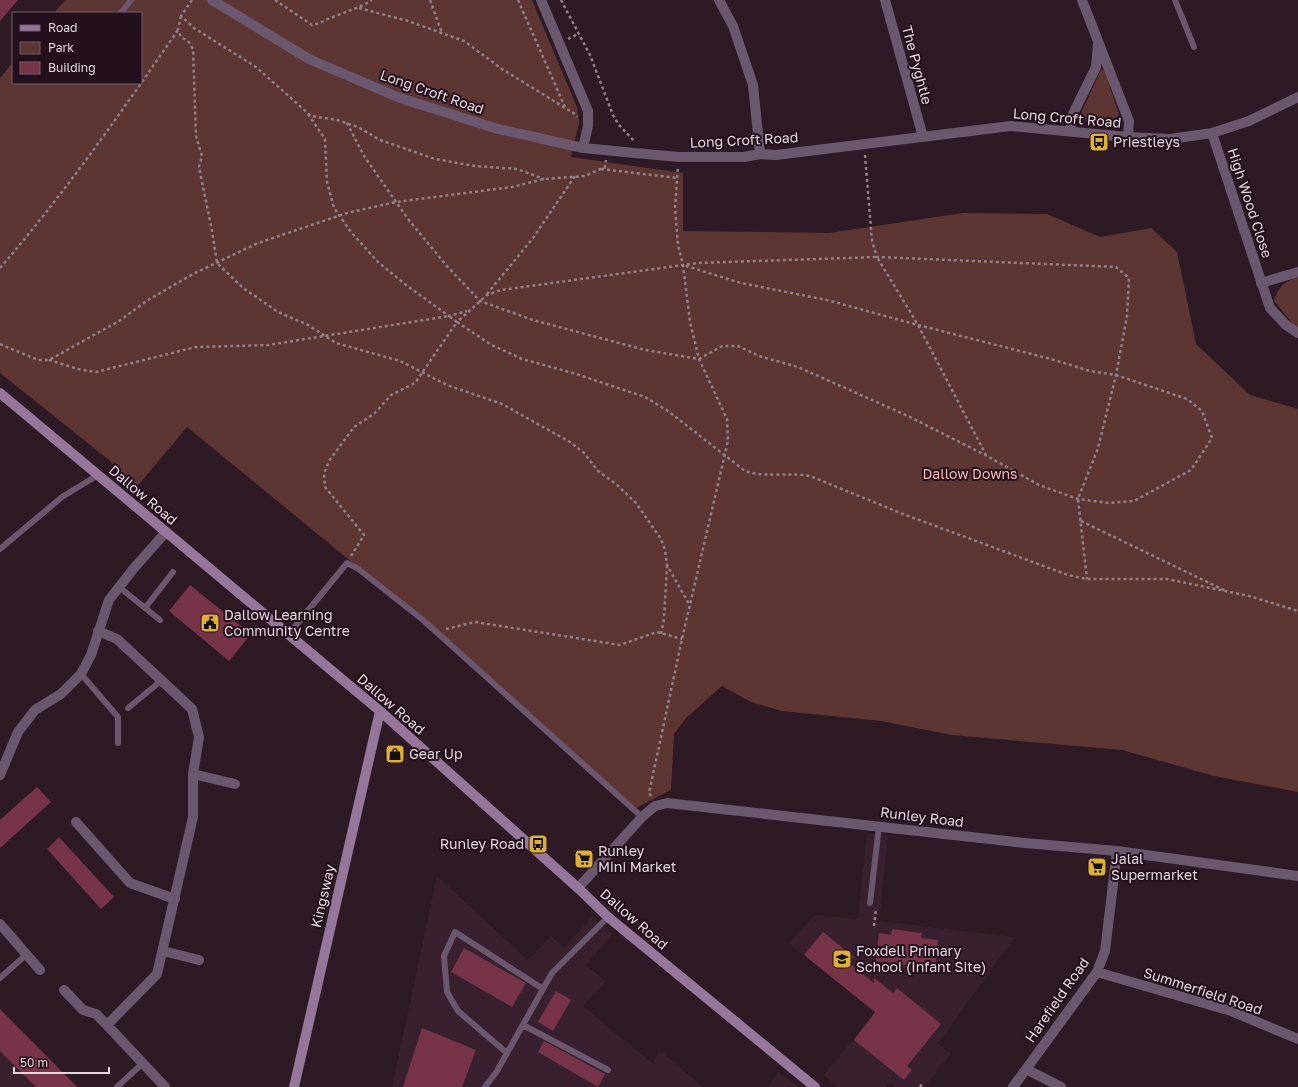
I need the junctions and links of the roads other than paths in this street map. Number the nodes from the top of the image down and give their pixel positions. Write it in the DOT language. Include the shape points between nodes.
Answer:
graph roads {
  1 [pos="131,0"];
  2 [pos="212,0"];
  3 [pos="541,0"];
  4 [pos="719,0"];
  5 [pos="885,0"];
  6 [pos="1082,0"];
  7 [pos="1176,0"];
  8 [pos="122,12"];
  9 [pos="1099,41"];
  10 [pos="1194,47"];
  11 [pos="1298,97"];
  12 [pos="1070,131"];
  13 [pos="1212,132"];
  14 [pos="1128,137"];
  15 [pos="923,138"];
  16 [pos="583,148"];
  17 [pos="760,154"];
  18 [pos="1298,272"];
  19 [pos="1261,283"];
  20 [pos="1298,333"];
  21 [pos="0,393"];
  22 [pos="98,475"];
  23 [pos="166,532"];
  24 [pos="0,549"];
  25 [pos="173,572"];
  26 [pos="119,587"];
  27 [pos="146,608"];
  28 [pos="160,620"];
  29 [pos="98,631"];
  30 [pos="288,635"];
  31 [pos="80,674"];
  32 [pos="162,680"];
  33 [pos="128,708"];
  34 [pos="380,711"];
  35 [pos="118,743"];
  36 [pos="193,774"];
  37 [pos="0,775"];
  38 [pos="235,784"];
  39 [pos="642,817"];
  40 [pos="76,822"];
  41 [pos="879,826"];
  42 [pos="1116,851"];
  43 [pos="1298,876"];
  44 [pos="578,888"];
  45 [pos="175,899"];
  46 [pos="870,903"];
  47 [pos="608,917"];
  48 [pos="0,924"];
  49 [pos="162,951"];
  50 [pos="27,954"];
  51 [pos="199,960"];
  52 [pos="40,970"];
  53 [pos="1098,972"];
  54 [pos="0,978"];
  55 [pos="543,989"];
  56 [pos="64,990"];
  57 [pos="107,1025"];
  58 [pos="523,1025"];
  59 [pos="1298,1039"];
  60 [pos="507,1053"];
  61 [pos="142,1063"];
  62 [pos="1026,1069"];
  63 [pos="608,1070"];
  64 [pos="813,1086"];
  65 [pos="117,1087"];
  66 [pos="165,1087"];
  67 [pos="294,1087"];
  68 [pos="485,1087"];
  69 [pos="1013,1087"];
  70 [pos="1060,1087"];
  1 -- 8 [label="lane"];
  2 -- 16 [label="street, Long Croft Road" via="309,59 400,98 498,129"];
  3 -- 16 [label="street" via="588,111"];
  4 -- 17 [label="street" via="733,26 753,85"];
  5 -- 15 [label="street, The Pyghtle"];
  6 -- 9 [label="street"];
  7 -- 10 [label="lane"];
  9 -- 12 [label="street" via="1096,67 1073,114"];
  9 -- 14 [label="street" via="1129,121"];
  11 -- 13 [label="street, Long Croft Road" via="1249,121"];
  12 -- 14 [label="street, Long Croft Road"];
  12 -- 15 [label="street, Long Croft Road" via="1011,126"];
  13 -- 14 [label="street, Long Croft Road" via="1170,138"];
  13 -- 19 [label="street, High Wood Close"];
  15 -- 17 [label="street, Long Croft Road" via="776,155"];
  16 -- 17 [label="street, Long Croft Road" via="679,157 744,157"];
  18 -- 19 [label="street"];
  19 -- 20 [label="street, High Wood Close" via="1270,308 1286,325"];
  21 -- 22 [label="street, Dallow Road"];
  22 -- 23 [label="street, Dallow Road"];
  22 -- 24 [label="lane" via="62,497"];
  23 -- 26 [label="street"];
  23 -- 30 [label="street, Dallow Road"];
  25 -- 27 [label="lane"];
  26 -- 27 [label="lane"];
  26 -- 29 [label="street" via="109,600"];
  27 -- 28 [label="lane"];
  29 -- 31 [label="street" via="91,655"];
  29 -- 32 [label="street" via="117,639"];
  30 -- 34 [label="street, Dallow Road"];
  30 -- 39 [label="lane" via="347,563 357,568 436,631"];
  31 -- 35 [label="lane" via="118,717"];
  31 -- 37 [label="street" via="62,694 35,710 18,732"];
  32 -- 33 [label="lane"];
  32 -- 36 [label="street" via="192,709 199,737"];
  34 -- 44 [label="street, Dallow Road"];
  34 -- 67 [label="street, Kingsway"];
  36 -- 38 [label="street"];
  36 -- 45 [label="street" via="193,817"];
  39 -- 41 [label="street, Runley Road" via="655,806 667,804"];
  39 -- 44 [label="street"];
  40 -- 45 [label="street" via="130,883"];
  41 -- 42 [label="street, Runley Road"];
  41 -- 46 [label="lane"];
  42 -- 43 [label="street, Runley Road"];
  42 -- 53 [label="street, Harefield Road" via="1105,951"];
  44 -- 47 [label="street, Dallow Road"];
  45 -- 49 [label="street"];
  47 -- 55 [label="lane" via="552,973"];
  47 -- 64 [label="street, Dallow Road"];
  48 -- 50 [label="street"];
  49 -- 51 [label="street"];
  49 -- 57 [label="street" via="157,974"];
  50 -- 52 [label="street"];
  50 -- 54 [label="lane"];
  53 -- 59 [label="street, Summerfield Road" via="1231,1012"];
  53 -- 62 [label="street, Harefield Road"];
  55 -- 58 [label="lane"];
  55 -- 60 [label="lane" via="455,932 444,956 447,992 458,1011"];
  56 -- 57 [label="street" via="83,1010 96,1014"];
  57 -- 61 [label="street"];
  58 -- 60 [label="lane"];
  58 -- 63 [label="lane"];
  60 -- 68 [label="lane"];
  61 -- 65 [label="lane"];
  61 -- 66 [label="street"];
  62 -- 69 [label="street, Harefield Road"];
  62 -- 70 [label="street"];
}
